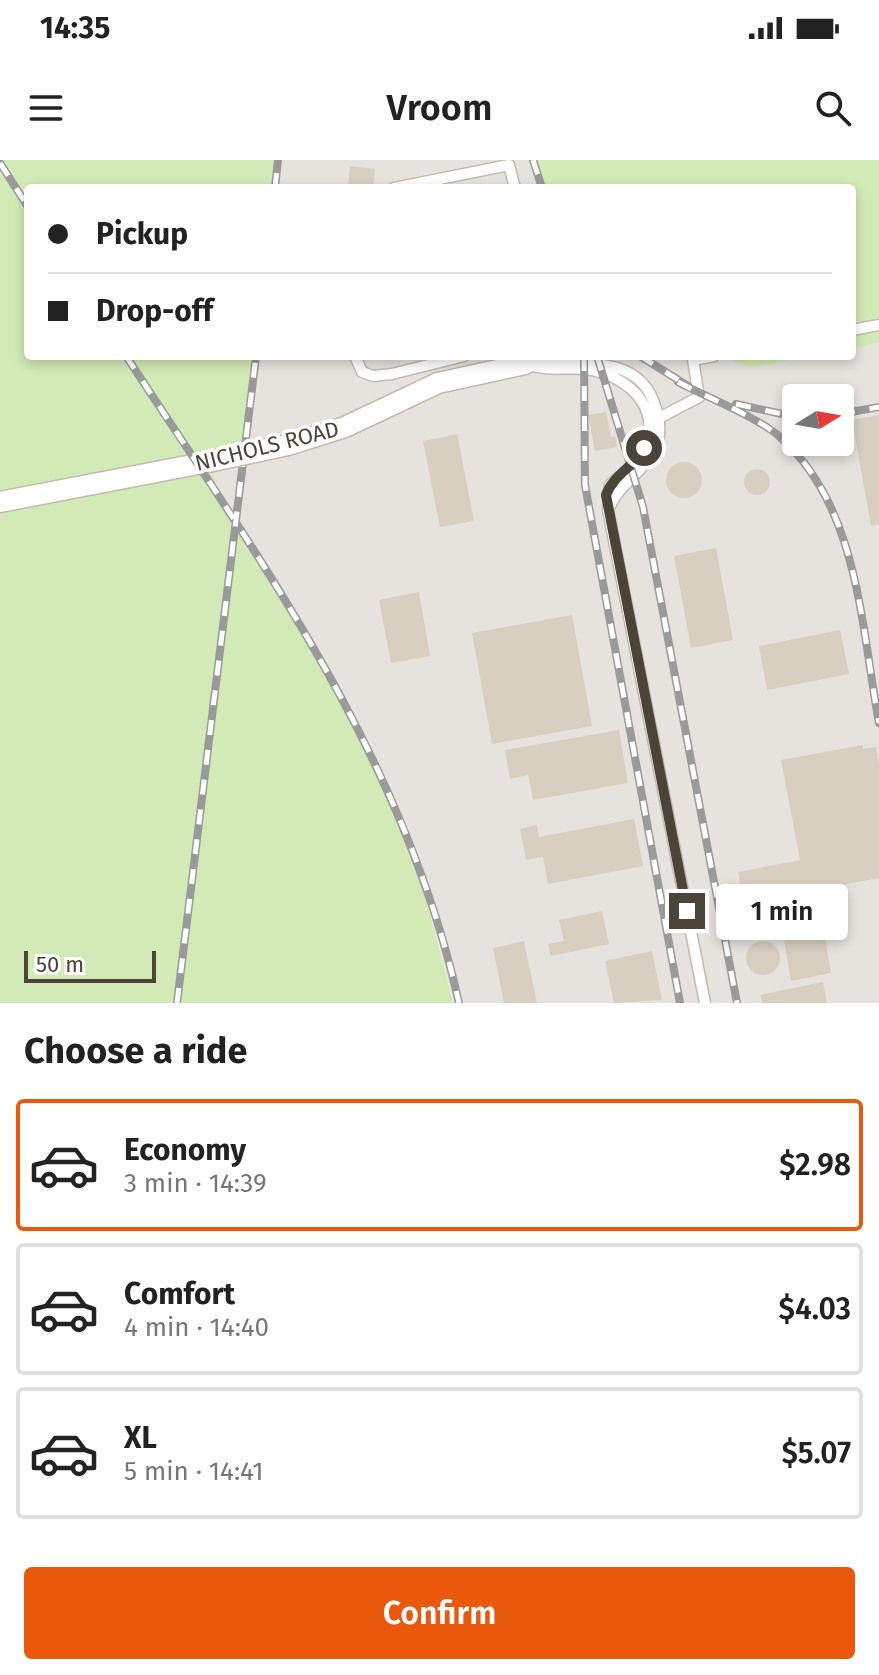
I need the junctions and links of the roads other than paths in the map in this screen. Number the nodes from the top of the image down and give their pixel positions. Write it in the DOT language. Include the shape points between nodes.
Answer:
graph roads {
  1 [pos="414,184"];
  2 [pos="514,184"];
  3 [pos="879,325"];
  4 [pos="856,329"];
  5 [pos="357,360"];
  6 [pos="447,360"];
  7 [pos="526,360"];
  8 [pos="693,360"];
  9 [pos="659,418"];
  10 [pos="0,502"];
  11 [pos="608,510"];
  12 [pos="705,1003"];
  1 -- 2 [label="lane" via="509,165"];
  3 -- 4 [label="lane"];
  5 -- 6 [label="lane" via="362,372 381,376"];
  7 -- 9 [label="lane" via="616,367 643,382"];
  7 -- 10 [label="street, NICHOLS ROAD, bridge" via="438,383 345,427 288,445"];
  7 -- 11 [label="lane" via="548,371 584,369 616,377 635,389 645,404 649,424 644,448 632,467 610,485"];
  8 -- 9 [label="lane" via="699,397"];
  9 -- 11 [label="lane" via="652,455 614,496"];
  11 -- 12 [label="lane"];
}
